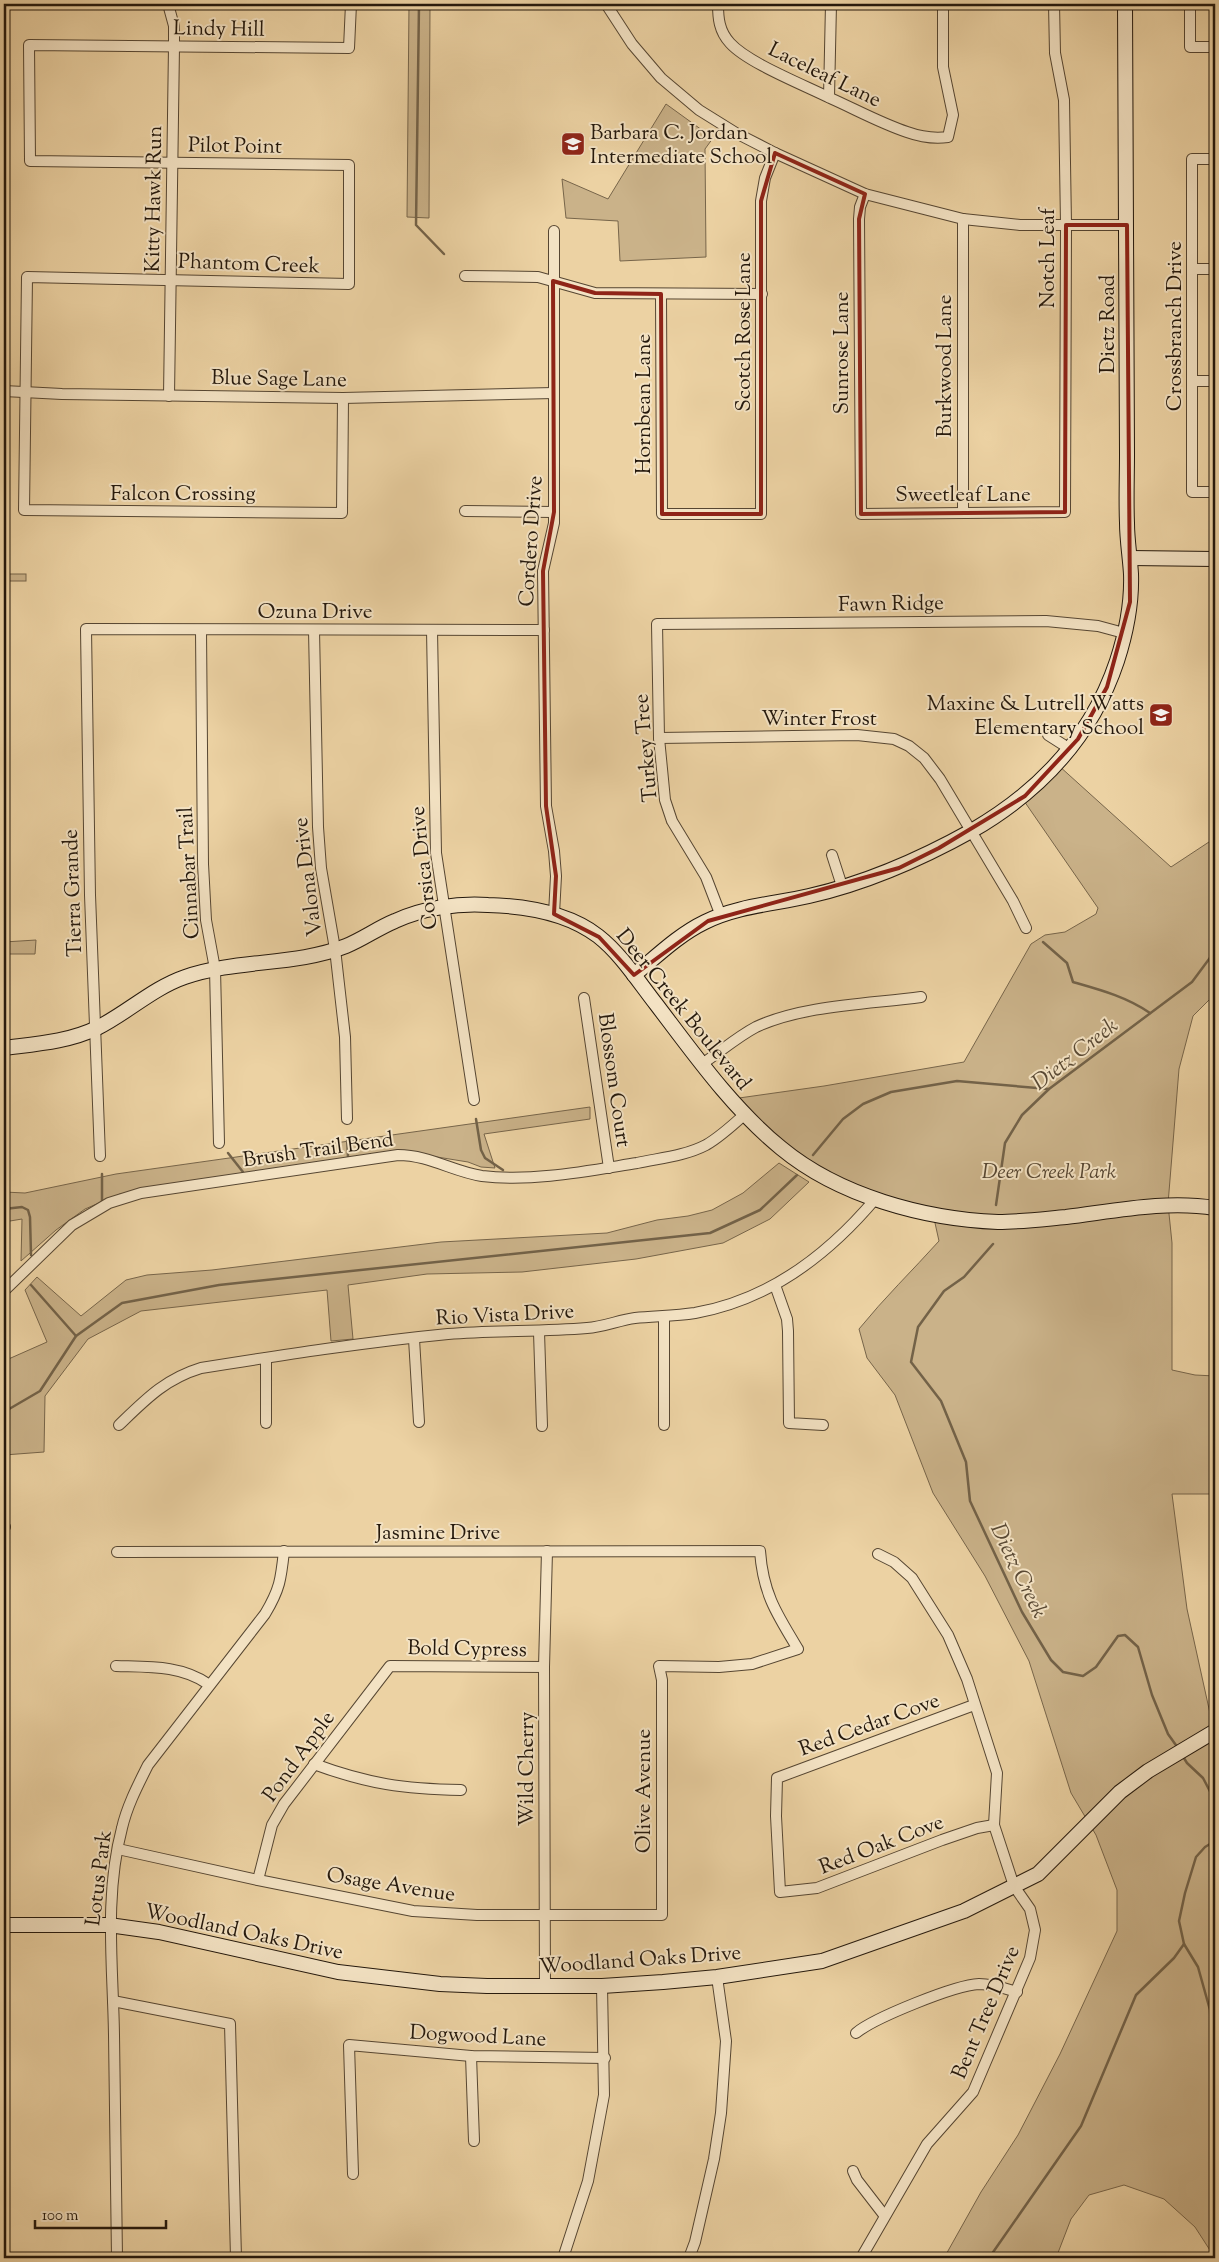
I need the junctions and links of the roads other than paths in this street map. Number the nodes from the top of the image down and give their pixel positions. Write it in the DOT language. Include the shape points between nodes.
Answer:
graph roads {
  1 [pos="168,4"];
  2 [pos="351,4"];
  3 [pos="606,4"];
  4 [pos="718,4"];
  5 [pos="831,4"];
  6 [pos="943,4"];
  7 [pos="1054,4"];
  8 [pos="1125,4"];
  9 [pos="1190,4"];
  10 [pos="174,46"];
  11 [pos="1215,47"];
  12 [pos="829,97"];
  13 [pos="775,153"];
  14 [pos="1215,159"];
  15 [pos="30,161"];
  16 [pos="173,163"];
  17 [pos="865,194"];
  18 [pos="964,219"];
  19 [pos="1127,224"];
  20 [pos="1066,225"];
  21 [pos="554,231"];
  22 [pos="1193,269"];
  23 [pos="1215,269"];
  24 [pos="465,276"];
  25 [pos="171,279"];
  26 [pos="553,281"];
  27 [pos="349,284"];
  28 [pos="661,294"];
  29 [pos="762,294"];
  30 [pos="1193,381"];
  31 [pos="1215,381"];
  32 [pos="4,391"];
  33 [pos="26,392"];
  34 [pos="554,393"];
  35 [pos="169,396"];
  36 [pos="343,398"];
  37 [pos="1215,492"];
  38 [pos="465,511"];
  39 [pos="554,512"];
  40 [pos="1065,512"];
  41 [pos="963,513"];
  42 [pos="662,514"];
  43 [pos="861,514"];
  44 [pos="1130,558"];
  45 [pos="1215,559"];
  46 [pos="657,624"];
  47 [pos="86,629"];
  48 [pos="201,630"];
  49 [pos="314,630"];
  50 [pos="432,630"];
  51 [pos="544,630"];
  52 [pos="1124,633"];
  53 [pos="1048,735"];
  54 [pos="659,738"];
  55 [pos="1070,749"];
  56 [pos="971,831"];
  57 [pos="832,855"];
  58 [pos="842,886"];
  59 [pos="444,907"];
  60 [pos="554,914"];
  61 [pos="721,916"];
  62 [pos="1026,928"];
  63 [pos="335,949"];
  64 [pos="215,969"];
  65 [pos="634,975"];
  66 [pos="922,997"];
  67 [pos="584,998"];
  68 [pos="96,1029"];
  69 [pos="4,1048"];
  70 [pos="702,1064"];
  71 [pos="474,1100"];
  72 [pos="745,1114"];
  73 [pos="347,1119"];
  74 [pos="219,1143"];
  75 [pos="100,1156"];
  76 [pos="609,1168"];
  77 [pos="876,1198"];
  78 [pos="1215,1208"];
  79 [pos="775,1285"];
  80 [pos="4,1290"];
  81 [pos="664,1317"];
  82 [pos="539,1332"];
  83 [pos="414,1339"];
  84 [pos="266,1358"];
  85 [pos="419,1422"];
  86 [pos="266,1423"];
  87 [pos="119,1425"];
  88 [pos="664,1425"];
  89 [pos="823,1425"];
  90 [pos="542,1426"];
  91 [pos="284,1551"];
  92 [pos="548,1551"];
  93 [pos="117,1552"];
  94 [pos="878,1554"];
  95 [pos="116,1666"];
  96 [pos="390,1666"];
  97 [pos="659,1666"];
  98 [pos="544,1667"];
  99 [pos="208,1684"];
  100 [pos="974,1705"];
  101 [pos="1210,1734"];
  102 [pos="314,1764"];
  103 [pos="461,1790"];
  104 [pos="994,1825"];
  105 [pos="118,1848"];
  106 [pos="258,1880"];
  107 [pos="1014,1886"];
  108 [pos="780,1892"];
  109 [pos="545,1915"];
  110 [pos="662,1915"];
  111 [pos="4,1925"];
  112 [pos="109,1925"];
  113 [pos="717,1977"];
  114 [pos="602,1986"];
  115 [pos="545,1987"];
  116 [pos="1017,1992"];
  117 [pos="113,2001"];
  118 [pos="856,2032"];
  119 [pos="471,2056"];
  120 [pos="605,2058"];
  121 [pos="474,2141"];
  122 [pos="854,2171"];
  123 [pos="353,2174"];
  124 [pos="884,2215"];
  125 [pos="117,2258"];
  126 [pos="236,2258"];
  127 [pos="563,2258"];
  128 [pos="689,2258"];
  129 [pos="861,2258"];
  1 -- 10 [label="street, Kitty Hawk Run" via="174,26"];
  2 -- 10 [label="street, Lindy Hill" via="349,48"];
  3 -- 13 [label="street" via="632,44 661,78 715,121"];
  4 -- 12 [label="street, Laceleaf Lane" via="719,23 730,44"];
  5 -- 12 [label="street"];
  6 -- 12 [label="street, Laceleaf Lane" via="943,67 953,115 948,137 907,133"];
  7 -- 20 [label="street, Notch Leaf" via="1055,53 1064,100"];
  8 -- 19 [label="street, Dietz Road"];
  9 -- 11 [label="street" via="1190,47"];
  10 -- 15 [label="street, Lindy Hill" via="30,45"];
  10 -- 16 [label="street, Kitty Hawk Run"];
  13 -- 17 [label="street"];
  13 -- 29 [label="street, Scotch Rose Lane" via="765,178 761,201"];
  14 -- 22 [label="street, Crossbranch Drive" via="1192,159"];
  15 -- 16 [label="street, Pilot Point"];
  16 -- 25 [label="street, Kitty Hawk Run"];
  16 -- 27 [label="street, Pilot Point" via="349,166"];
  17 -- 18 [label="street"];
  17 -- 43 [label="street, Sunrose Lane" via="859,220"];
  18 -- 20 [label="street"];
  18 -- 41 [label="street, Burkwood Lane"];
  19 -- 20 [label="street"];
  19 -- 44 [label="street, Dietz Road" via="1126,524"];
  20 -- 40 [label="street, Notch Leaf"];
  21 -- 26 [label="street, Cordero Drive"];
  22 -- 23 [label="street"];
  22 -- 30 [label="street, Crossbranch Drive"];
  24 -- 26 [label="street" via="525,276"];
  25 -- 27 [label="street, Phantom Creek"];
  25 -- 33 [label="street, Phantom Creek" via="27,277"];
  25 -- 35 [label="street, Kitty Hawk Run"];
  26 -- 28 [label="street" via="595,293"];
  26 -- 34 [label="street, Cordero Drive"];
  28 -- 29 [label="street"];
  28 -- 42 [label="street, Hornbean Lane"];
  29 -- 42 [label="street, Scotch Rose Lane" via="762,514"];
  30 -- 31 [label="street"];
  30 -- 37 [label="street, Crossbranch Drive" via="1192,492"];
  32 -- 33 [label="street, Blue Sage Lane"];
  33 -- 35 [label="street, Blue Sage Lane"];
  33 -- 36 [label="street, Falcon Crossing" via="24,510 342,513"];
  34 -- 36 [label="street, Blue Sage Lane"];
  34 -- 39 [label="street, Cordero Drive"];
  35 -- 36 [label="street, Blue Sage Lane"];
  38 -- 39 [label="street"];
  39 -- 51 [label="street, Cordero Drive" via="543,571"];
  40 -- 41 [label="street, Sweetleaf Lane"];
  41 -- 43 [label="street, Sweetleaf Lane"];
  44 -- 45 [label="street"];
  44 -- 52 [label="street, Dietz Road" via="1130,602"];
  46 -- 52 [label="street, Fawn Ridge" via="1046,621 1098,626"];
  46 -- 54 [label="street, Turkey Tree"];
  47 -- 48 [label="street, Ozuna Drive"];
  47 -- 68 [label="street, Tierra Grande"];
  48 -- 49 [label="street, Ozuna Drive"];
  48 -- 64 [label="street, Cinnabar Trail" via="204,873 206,920"];
  49 -- 50 [label="street, Ozuna Drive"];
  49 -- 63 [label="street, Valona Drive" via="318,827 321,868"];
  50 -- 51 [label="street, Ozuna Drive"];
  50 -- 59 [label="street, Corsica Drive" via="434,815"];
  51 -- 60 [label="street, Cordero Drive" via="546,806 556,876"];
  52 -- 55 [label="street, Dietz Road" via="1107,687"];
  53 -- 55 [label="street"];
  54 -- 56 [label="street, Winter Frost" via="857,734 894,739 917,752 932,767"];
  54 -- 61 [label="street, Turkey Tree" via="662,786 670,814 706,877"];
  55 -- 56 [label="street, Dietz Road" via="1025,796"];
  56 -- 58 [label="street, Dietz Road" via="899,868"];
  56 -- 62 [label="street, Winter Frost"];
  57 -- 58 [label="street"];
  58 -- 61 [label="street, Dietz Road"];
  59 -- 60 [label="street, Deer Creek Boulevard" via="486,904"];
  59 -- 63 [label="street, Deer Creek Boulevard" via="397,920"];
  59 -- 71 [label="street, Corsica Drive"];
  60 -- 65 [label="street, Deer Creek Boulevard" via="599,937"];
  61 -- 65 [label="street, Dietz Road" via="690,930"];
  63 -- 64 [label="street, Deer Creek Boulevard"];
  63 -- 73 [label="street, Valona Drive" via="345,1038"];
  64 -- 68 [label="street, Deer Creek Boulevard" via="163,987"];
  64 -- 74 [label="street, Cinnabar Trail"];
  65 -- 70 [label="street, Deer Creek Boulevard"];
  66 -- 70 [label="street" via="830,1008 775,1020 742,1036"];
  67 -- 76 [label="street, Blossom Court"];
  68 -- 69 [label="street, Deer Creek Boulevard" via="50,1042"];
  68 -- 75 [label="street, Tierra Grande"];
  70 -- 72 [label="street, Deer Creek Boulevard"];
  72 -- 76 [label="street, Brush Trail Bend" via="706,1145 682,1155"];
  72 -- 77 [label="street, Deer Creek Boulevard" via="782,1149 799,1160 830,1179"];
  76 -- 80 [label="street, Brush Trail Bend" via="499,1177 398,1155 141,1193 109,1203 72,1225"];
  77 -- 78 [label="street, Deer Creek Boulevard" via="944,1216 997,1222 1168,1204"];
  77 -- 79 [label="street, Rio Vista Drive" via="831,1247"];
  79 -- 81 [label="street, Rio Vista Drive" via="718,1307"];
  79 -- 89 [label="street" via="787,1319 789,1423"];
  81 -- 82 [label="street, Rio Vista Drive"];
  81 -- 88 [label="street"];
  82 -- 83 [label="street, Rio Vista Drive" via="448,1334"];
  82 -- 90 [label="street"];
  83 -- 84 [label="street, Rio Vista Drive"];
  83 -- 85 [label="street"];
  84 -- 86 [label="street"];
  84 -- 87 [label="street, Rio Vista Drive" via="182,1373 161,1386"];
  91 -- 92 [label="street, Jasmine Drive"];
  91 -- 93 [label="street, Jasmine Drive"];
  91 -- 99 [label="street, Lotus Park" via="276,1596"];
  92 -- 97 [label="street, Jasmine Drive" via="760,1551 763,1579 771,1603 798,1649 752,1664"];
  92 -- 98 [label="street, Wild Cherry"];
  94 -- 100 [label="street, Bent Tree Drive" via="902,1568 922,1592 948,1635"];
  95 -- 99 [label="street" via="174,1670 197,1676"];
  96 -- 98 [label="street, Bold Cypress"];
  96 -- 102 [label="street, Pond Apple"];
  97 -- 110 [label="street, Olive Avenue" via="662,1690"];
  98 -- 109 [label="street, Wild Cherry"];
  99 -- 105 [label="street, Lotus Park" via="148,1765 122,1826"];
  100 -- 104 [label="street, Bent Tree Drive" via="997,1773"];
  100 -- 108 [label="street, Red Cedar Cove" via="777,1778"];
  101 -- 107 [label="street, Woodland Oaks Drive" via="1120,1792 1038,1874"];
  102 -- 103 [label="street" via="345,1776 384,1785"];
  102 -- 106 [label="street, Pond Apple" via="272,1826"];
  104 -- 107 [label="street, Bent Tree Drive"];
  104 -- 108 [label="street, Red Oak Cove" via="942,1840 818,1888"];
  105 -- 106 [label="street, Osage Avenue"];
  105 -- 112 [label="street, Lotus Park"];
  106 -- 109 [label="street, Osage Avenue" via="413,1911"];
  107 -- 113 [label="street, Woodland Oaks Drive" via="964,1911 835,1957"];
  107 -- 116 [label="street, Bent Tree Drive" via="1030,1909 1035,1930 1030,1958"];
  109 -- 110 [label="street, Osage Avenue"];
  109 -- 115 [label="street, Wild Cherry"];
  111 -- 112 [label="street, Woodland Oaks Drive"];
  112 -- 115 [label="street, Woodland Oaks Drive" via="159,1932 338,1972 380,1978 440,1984"];
  112 -- 117 [label="street, Lotus Park"];
  113 -- 114 [label="street, Woodland Oaks Drive"];
  113 -- 128 [label="street" via="726,2041 721,2113 714,2159"];
  114 -- 115 [label="street, Woodland Oaks Drive"];
  114 -- 120 [label="street"];
  116 -- 118 [label="street" via="990,1985 968,1986 878,2019"];
  116 -- 124 [label="street, Bent Tree Drive" via="973,2092 927,2144"];
  117 -- 125 [label="street, Lotus Park"];
  117 -- 126 [label="street" via="230,2024"];
  119 -- 120 [label="street, Dogwood Lane"];
  119 -- 121 [label="street"];
  119 -- 123 [label="street, Dogwood Lane" via="349,2045"];
  120 -- 127 [label="street" via="604,2095 590,2173"];
  122 -- 124 [label="street" via="857,2180"];
  124 -- 129 [label="street, Bent Tree Drive"];
}
